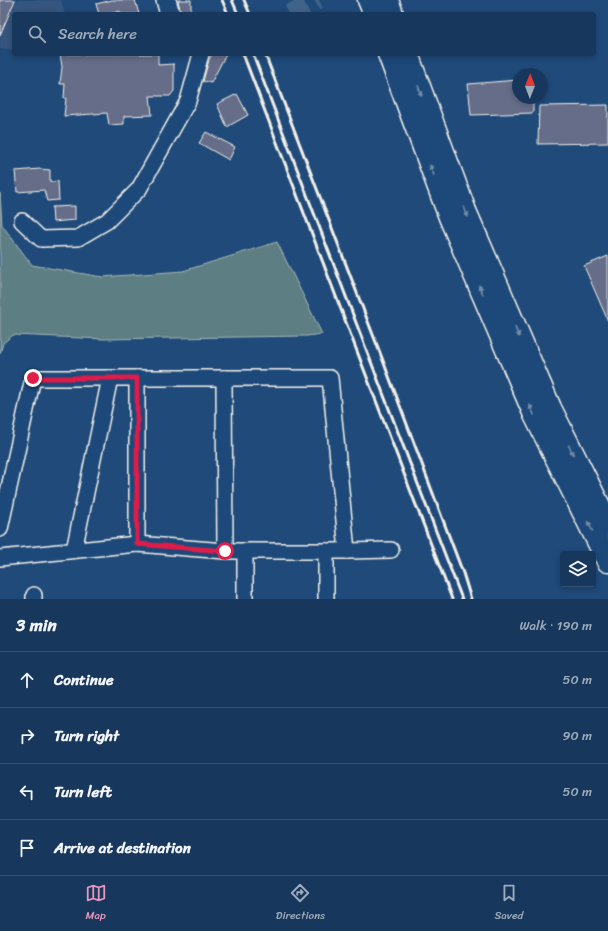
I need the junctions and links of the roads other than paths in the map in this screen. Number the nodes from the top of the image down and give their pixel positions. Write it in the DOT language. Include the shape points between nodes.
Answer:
graph roads {
  1 [pos="166,0"];
  2 [pos="369,0"];
  3 [pos="387,0"];
  4 [pos="169,12"];
  5 [pos="374,12"];
  6 [pos="391,12"];
  7 [pos="200,56"];
  8 [pos="390,56"];
  9 [pos="408,56"];
  10 [pos="22,221"];
  11 [pos="110,378"];
  12 [pos="137,378"];
  13 [pos="224,378"];
  14 [pos="608,524"];
  15 [pos="0,529"];
  16 [pos="137,544"];
  17 [pos="74,550"];
  18 [pos="392,550"];
  19 [pos="225,551"];
  20 [pos="326,551"];
  21 [pos="347,551"];
  22 [pos="245,552"];
  23 [pos="0,558"];
  24 [pos="608,561"];
  25 [pos="246,599"];
  26 [pos="326,599"];
  1 -- 4 [label="street"];
  2 -- 5 [label="main road"];
  3 -- 6 [label="main road"];
  7 -- 10 [label="street" via="188,101 139,189 108,221 78,238 41,239"];
  24 -- 8 [label="main road, one-way" via="531,408 450,217"];
  9 -- 14 [label="main road, one-way" via="465,211 550,408"];
  11 -- 12 [label="street"];
  11 -- 15 [label="street" via="33,378"];
  11 -- 17 [label="street"];
  12 -- 13 [label="street"];
  12 -- 16 [label="street"];
  13 -- 19 [label="street"];
  13 -- 21 [label="street" via="330,378"];
  16 -- 17 [label="street"];
  16 -- 19 [label="street"];
  17 -- 23 [label="street"];
  18 -- 21 [label="street"];
  19 -- 22 [label="street"];
  20 -- 21 [label="street"];
  20 -- 22 [label="street"];
  20 -- 26 [label="street"];
  22 -- 25 [label="street"];
}
